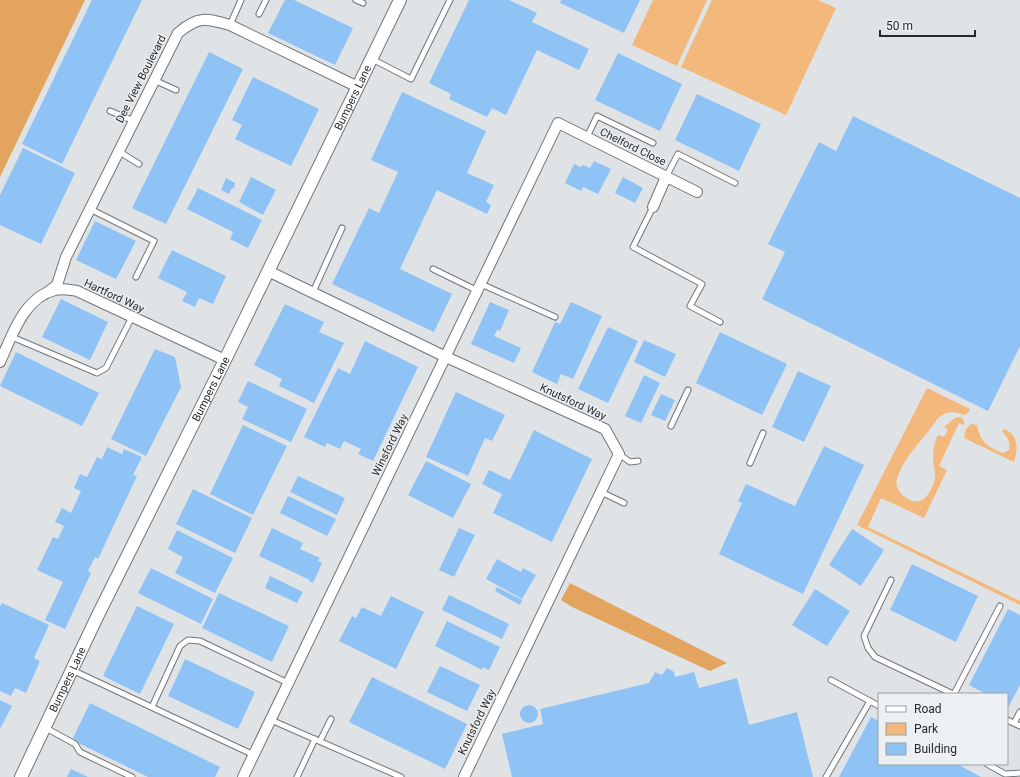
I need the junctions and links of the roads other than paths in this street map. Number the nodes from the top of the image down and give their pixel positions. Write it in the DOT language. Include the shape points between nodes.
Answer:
graph roads {
  1 [pos="241,0"];
  2 [pos="266,0"];
  3 [pos="356,0"];
  4 [pos="400,0"];
  5 [pos="450,0"];
  6 [pos="363,3"];
  7 [pos="259,14"];
  8 [pos="230,25"];
  9 [pos="371,59"];
  10 [pos="154,80"];
  11 [pos="358,87"];
  12 [pos="176,90"];
  13 [pos="110,111"];
  14 [pos="134,121"];
  15 [pos="558,123"];
  16 [pos="587,137"];
  17 [pos="653,143"];
  18 [pos="118,151"];
  19 [pos="140,164"];
  20 [pos="666,177"];
  21 [pos="735,183"];
  22 [pos="697,192"];
  23 [pos="653,207"];
  24 [pos="90,209"];
  25 [pos="342,228"];
  26 [pos="433,269"];
  27 [pos="268,271"];
  28 [pos="136,277"];
  29 [pos="479,288"];
  30 [pos="48,292"];
  31 [pos="313,292"];
  32 [pos="132,317"];
  33 [pos="555,317"];
  34 [pos="720,322"];
  35 [pos="12,337"];
  36 [pos="446,357"];
  37 [pos="225,360"];
  38 [pos="0,362"];
  39 [pos="688,390"];
  40 [pos="671,426"];
  41 [pos="763,433"];
  42 [pos="619,454"];
  43 [pos="638,462"];
  44 [pos="750,463"];
  45 [pos="601,492"];
  46 [pos="624,503"];
  47 [pos="891,580"];
  48 [pos="1000,606"];
  49 [pos="72,670"];
  50 [pos="831,680"];
  51 [pos="288,683"];
  52 [pos="952,693"];
  53 [pos="955,693"];
  54 [pos="870,701"];
  55 [pos="878,705"];
  56 [pos="152,707"];
  57 [pos="1020,712"];
  58 [pos="331,719"];
  59 [pos="271,720"];
  60 [pos="1008,721"];
  61 [pos="1014,724"];
  62 [pos="1020,726"];
  63 [pos="45,727"];
  64 [pos="318,740"];
  65 [pos="254,754"];
  66 [pos="989,765"];
  67 [pos="1019,774"];
  68 [pos="21,777"];
  69 [pos="132,777"];
  70 [pos="243,777"];
  71 [pos="297,777"];
  72 [pos="401,777"];
  73 [pos="464,777"];
  74 [pos="826,777"];
  1 -- 8 [label="lane"];
  2 -- 7 [label="lane"];
  3 -- 6 [label="lane"];
  4 -- 9 [label="street, Bumpers Lane"];
  5 -- 9 [label="lane" via="411,79"];
  8 -- 10 [label="street, Dee View Boulevard" via="209,19 190,22 178,33"];
  8 -- 11 [label="street, Dee View Boulevard"];
  9 -- 11 [label="street, Bumpers Lane"];
  10 -- 12 [label="lane"];
  10 -- 14 [label="street, Dee View Boulevard"];
  11 -- 27 [label="street, Bumpers Lane"];
  13 -- 14 [label="lane"];
  14 -- 18 [label="street, Dee View Boulevard"];
  15 -- 16 [label="street, Chelford Close"];
  15 -- 29 [label="street, Winsford Way"];
  16 -- 17 [label="lane" via="597,116"];
  16 -- 20 [label="street, Chelford Close"];
  18 -- 19 [label="lane"];
  18 -- 24 [label="street, Dee View Boulevard"];
  20 -- 21 [label="lane" via="678,154"];
  20 -- 22 [label="street, Chelford Close"];
  20 -- 23 [label="street"];
  23 -- 34 [label="lane" via="633,247 702,284 690,306"];
  24 -- 28 [label="lane" via="154,241"];
  24 -- 30 [label="street, Dee View Boulevard" via="66,257 57,285"];
  25 -- 31 [label="lane"];
  26 -- 29 [label="lane"];
  27 -- 31 [label="street, Knutsford Way"];
  27 -- 37 [label="street, Bumpers Lane"];
  29 -- 33 [label="lane"];
  29 -- 36 [label="street, Winsford Way"];
  30 -- 32 [label="street, Hartford Way" via="63,289 77,291"];
  30 -- 35 [label="street, Hartford Way" via="28,305"];
  31 -- 36 [label="street, Knutsford Way"];
  32 -- 35 [label="lane" via="106,368 97,373"];
  32 -- 37 [label="street, Hartford Way"];
  35 -- 38 [label="street, Hartford Way"];
  36 -- 42 [label="street, Knutsford Way" via="605,429"];
  36 -- 51 [label="street, Winsford Way"];
  37 -- 49 [label="street, Bumpers Lane"];
  39 -- 40 [label="lane"];
  41 -- 44 [label="lane"];
  42 -- 43 [label="lane" via="630,462"];
  42 -- 45 [label="street, Knutsford Way"];
  45 -- 46 [label="lane"];
  45 -- 73 [label="street, Knutsford Way"];
  47 -- 52 [label="lane" via="864,636 868,648 875,657"];
  48 -- 53 [label="lane"];
  49 -- 56 [label="lane"];
  49 -- 63 [label="street, Bumpers Lane"];
  50 -- 54 [label="lane"];
  51 -- 56 [label="lane" via="200,641 188,640 180,646"];
  51 -- 59 [label="street, Winsford Way"];
  54 -- 55 [label="lane"];
  54 -- 74 [label="lane"];
  56 -- 65 [label="lane"];
  57 -- 61 [label="lane"];
  58 -- 64 [label="lane"];
  59 -- 64 [label="lane"];
  59 -- 65 [label="street, Winsford Way"];
  60 -- 61 [label="lane"];
  61 -- 62 [label="lane"];
  63 -- 68 [label="street, Bumpers Lane"];
  63 -- 69 [label="lane" via="75,744 80,752"];
  64 -- 71 [label="lane"];
  64 -- 72 [label="lane"];
  65 -- 70 [label="street, Winsford Way"];
  66 -- 67 [label="lane" via="1005,774"];
}
